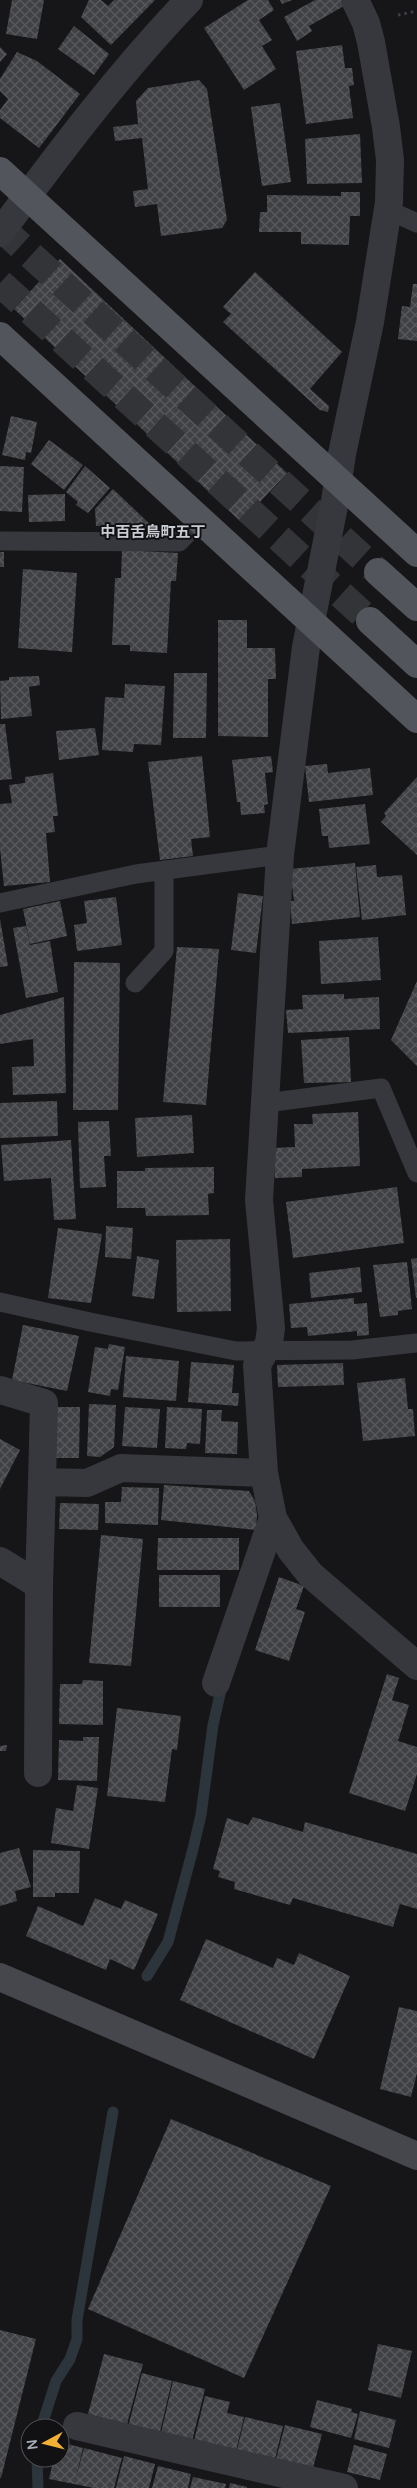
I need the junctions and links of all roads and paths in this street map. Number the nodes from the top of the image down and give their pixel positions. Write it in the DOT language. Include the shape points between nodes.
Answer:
graph roads {
  1 [pos="190,0"];
  2 [pos="356,0"];
  3 [pos="0,171"];
  4 [pos="28,195"];
  5 [pos="388,210"];
  6 [pos="417,223"];
  7 [pos="0,233"];
  8 [pos="0,336"];
  9 [pos="338,479"];
  10 [pos="200,521"];
  11 [pos="0,541"];
  12 [pos="417,553"];
  13 [pos="378,572"];
  14 [pos="417,607"];
  15 [pos="370,621"];
  16 [pos="311,624"];
  17 [pos="417,664"];
  18 [pos="417,719"];
  19 [pos="280,855"];
  20 [pos="164,870"];
  21 [pos="0,903"];
  22 [pos="134,983"];
  23 [pos="266,1103"];
  24 [pos="417,1174"];
  25 [pos="0,1302"];
  26 [pos="417,1343"];
  27 [pos="264,1352"];
  28 [pos="0,1390"];
  29 [pos="264,1473"];
  30 [pos="42,1482"];
  31 [pos="273,1518"];
  32 [pos="0,1561"];
  33 [pos="38,1585"];
  34 [pos="417,1666"];
  35 [pos="216,1683"];
  36 [pos="38,1773"];
  37 [pos="0,1977"];
  38 [pos="417,2156"];
  39 [pos="77,2426"];
  40 [pos="344,2488"];
  1 -- 4 [label="street" via="142,53"];
  2 -- 5 [label="street" via="371,42 386,127 390,160"];
  3 -- 4 [label="main road"];
  4 -- 7 [label="street"];
  4 -- 9 [label="main road"];
  5 -- 6 [label="lane"];
  5 -- 9 [label="street" via="370,322"];
  8 -- 10 [label="main road"];
  9 -- 12 [label="main road"];
  9 -- 16 [label="street"];
  10 -- 11 [label="lane" via="179,542"];
  10 -- 16 [label="main road"];
  13 -- 14 [label="main road"];
  15 -- 17 [label="main road"];
  16 -- 18 [label="main road"];
  16 -- 19 [label="street"];
  19 -- 20 [label="lane"];
  19 -- 23 [label="street"];
  20 -- 21 [label="lane"];
  20 -- 22 [label="lane" via="164,951"];
  23 -- 24 [label="lane" via="381,1088"];
  23 -- 27 [label="street" via="259,1200 271,1328"];
  25 -- 27 [label="lane" via="236,1351"];
  26 -- 27 [label="lane" via="352,1350"];
  27 -- 29 [label="street" via="257,1365"];
  28 -- 30 [label="street" via="44,1403"];
  29 -- 30 [label="street" via="121,1468 87,1483"];
  29 -- 31 [label="street"];
  30 -- 33 [label="street"];
  31 -- 34 [label="street" via="291,1550 310,1574"];
  31 -- 35 [label="street"];
  32 -- 33 [label="street"];
  33 -- 36 [label="street"];
  37 -- 38 [label="street"];
  39 -- 40 [label="street"];
}
